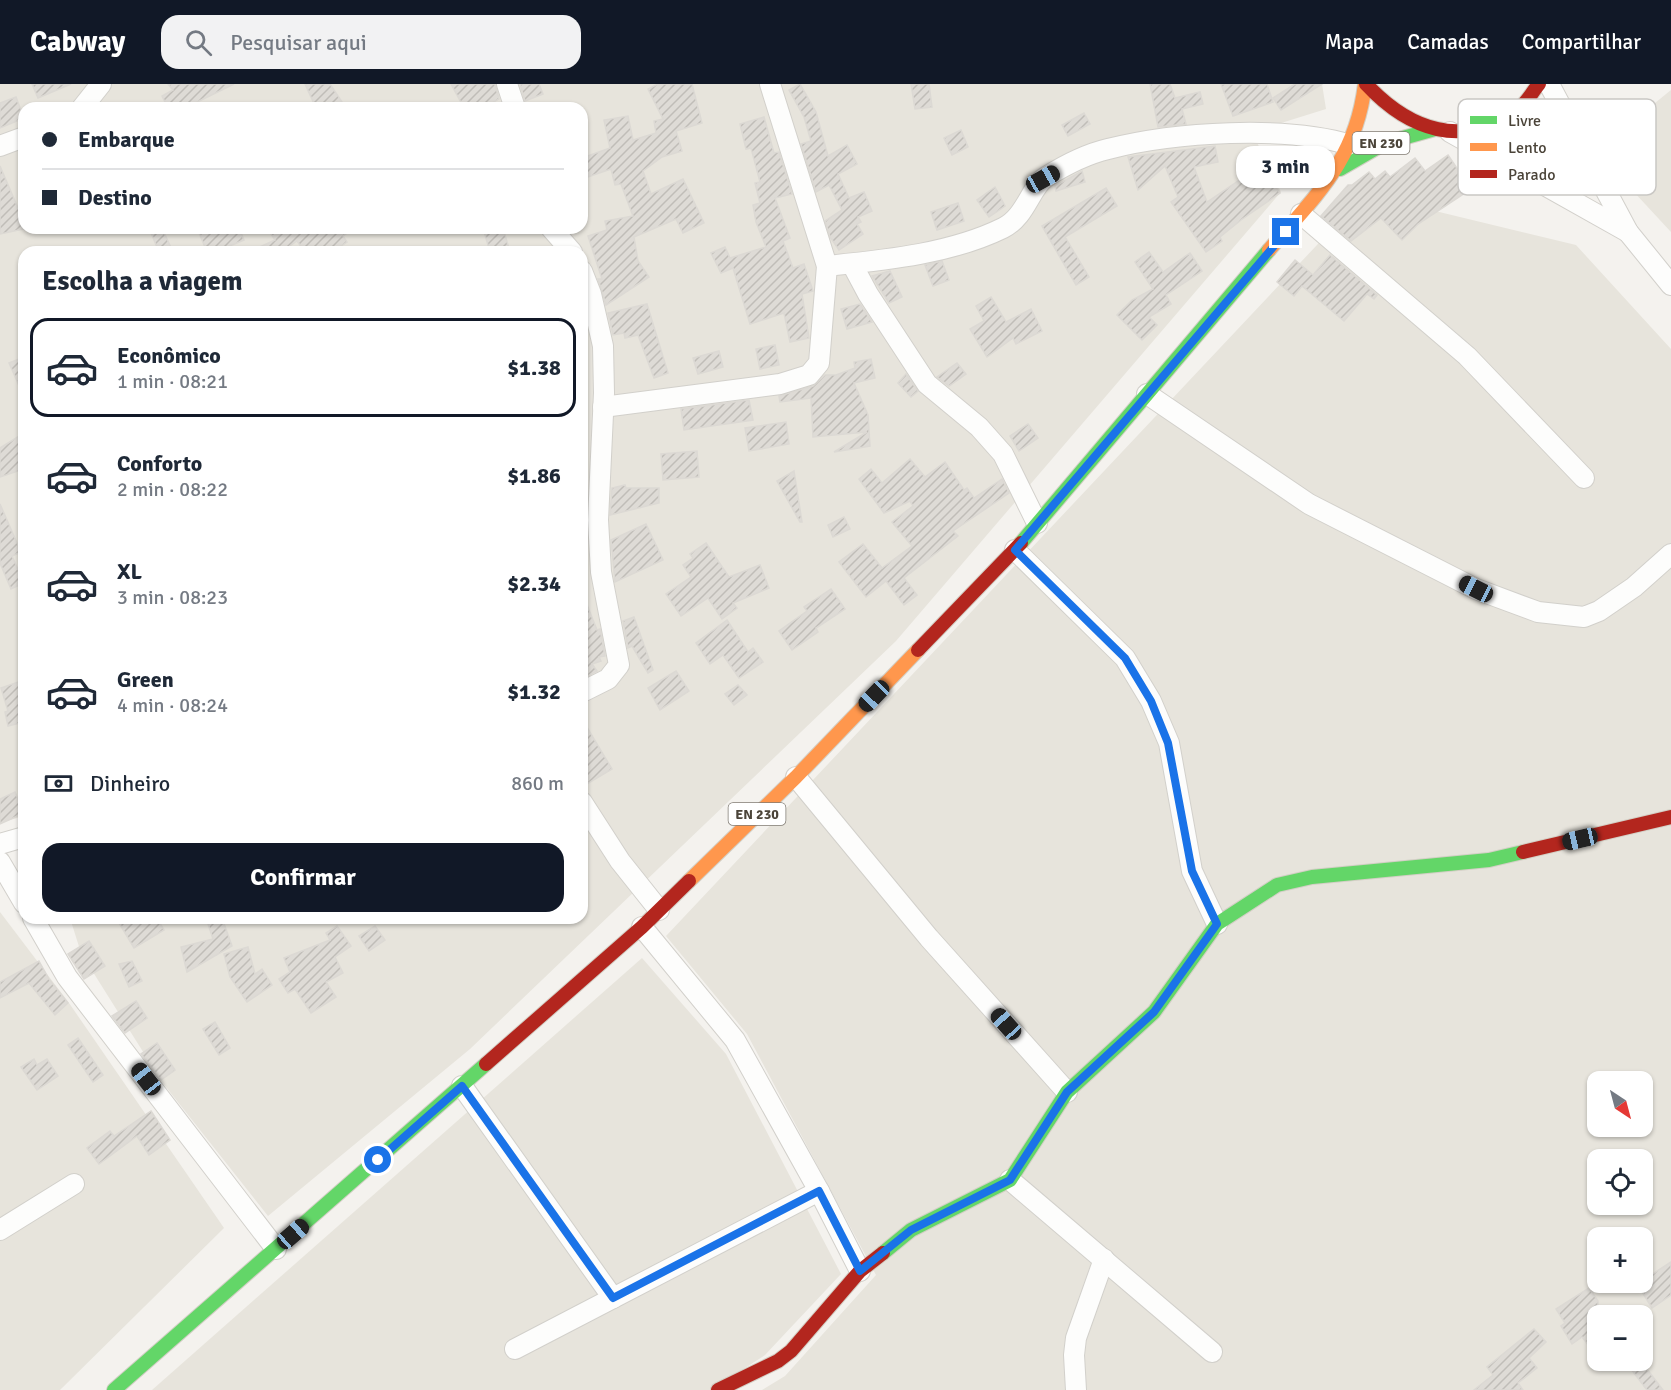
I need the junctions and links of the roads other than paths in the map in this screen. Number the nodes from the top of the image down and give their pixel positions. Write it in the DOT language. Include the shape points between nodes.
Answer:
graph roads {
  1 [pos="101,84"];
  2 [pos="507,84"];
  3 [pos="770,84"];
  4 [pos="1366,84"];
  5 [pos="1539,84"];
  6 [pos="1549,84"];
  7 [pos="1527,99"];
  8 [pos="1557,99"];
  9 [pos="86,102"];
  10 [pos="513,102"];
  11 [pos="1458,130"];
  12 [pos="1442,131"];
  13 [pos="18,140"];
  14 [pos="1458,140"];
  15 [pos="1351,145"];
  16 [pos="0,146"];
  17 [pos="1334,173"];
  18 [pos="1560,195"];
  19 [pos="1608,195"];
  20 [pos="1301,214"];
  21 [pos="1628,232"];
  22 [pos="556,234"];
  23 [pos="567,246"];
  24 [pos="852,264"];
  25 [pos="827,266"];
  26 [pos="1671,285"];
  27 [pos="588,286"];
  28 [pos="1147,394"];
  29 [pos="603,407"];
  30 [pos="1584,478"];
  31 [pos="1037,523"];
  32 [pos="1015,550"];
  33 [pos="1671,554"];
  34 [pos="588,689"];
  35 [pos="796,777"];
  36 [pos="588,811"];
  37 [pos="1671,817"];
  38 [pos="18,839"];
  39 [pos="0,844"];
  40 [pos="0,862"];
  41 [pos="18,893"];
  42 [pos="658,910"];
  43 [pos="37,924"];
  44 [pos="1217,924"];
  45 [pos="642,927"];
  46 [pos="462,1086"];
  47 [pos="1067,1092"];
  48 [pos="1010,1180"];
  49 [pos="74,1184"];
  50 [pos="819,1191"];
  51 [pos="0,1230"];
  52 [pos="276,1249"];
  53 [pos="1104,1259"];
  54 [pos="860,1271"];
  55 [pos="613,1298"];
  56 [pos="515,1349"];
  57 [pos="1212,1352"];
  58 [pos="114,1390"];
  59 [pos="718,1390"];
  60 [pos="1076,1390"];
  1 -- 9 [label="street"];
  2 -- 10 [label="street"];
  3 -- 25 [label="street"];
  4 -- 12 [label="main road" via="1383,105 1414,125"];
  4 -- 15 [label="main road, EN 230" via="1362,116"];
  5 -- 7 [label="main road"];
  6 -- 8 [label="street"];
  11 -- 12 [label="main road"];
  12 -- 14 [label="street"];
  12 -- 17 [label="main road, EN 230" via="1380,143 1356,155"];
  13 -- 16 [label="street"];
  15 -- 17 [label="main road, EN 230"];
  15 -- 24 [label="street" via="1326,138 1256,134 1187,137 1107,149 1070,163 1043,179 1026,207 1006,226 969,244"];
  17 -- 20 [label="main road, EN 230"];
  18 -- 21 [label="street"];
  19 -- 21 [label="street"];
  20 -- 28 [label="main road, EN 230"];
  20 -- 30 [label="street" via="1467,356"];
  21 -- 26 [label="street"];
  22 -- 23 [label="street"];
  24 -- 25 [label="street"];
  24 -- 31 [label="street" via="927,384 986,434 1003,454"];
  25 -- 29 [label="street" via="819,363 808,375 780,384"];
  27 -- 29 [label="street" via="603,346"];
  28 -- 31 [label="main road, EN 230"];
  28 -- 33 [label="street" via="1309,504 1476,589 1538,612 1584,617 1592,614 1634,587"];
  29 -- 34 [label="street" via="598,530 601,572 619,665 608,679"];
  31 -- 32 [label="main road, EN 230"];
  32 -- 35 [label="main road, EN 230"];
  32 -- 44 [label="street" via="1125,658 1151,701 1168,743 1192,871"];
  35 -- 42 [label="main road, EN 230"];
  35 -- 47 [label="street" via="929,938"];
  36 -- 42 [label="street"];
  37 -- 44 [label="main road" via="1489,860 1312,877 1277,885"];
  38 -- 39 [label="street"];
  40 -- 41 [label="street"];
  42 -- 45 [label="main road, EN 230"];
  43 -- 52 [label="street" via="67,976"];
  44 -- 47 [label="main road" via="1154,1012"];
  45 -- 46 [label="main road, EN 230"];
  45 -- 50 [label="street" via="735,1040"];
  46 -- 52 [label="main road, EN 230"];
  46 -- 55 [label="street"];
  47 -- 48 [label="main road"];
  48 -- 53 [label="street"];
  48 -- 54 [label="main road" via="911,1230"];
  49 -- 51 [label="street"];
  50 -- 54 [label="street"];
  50 -- 55 [label="street"];
  52 -- 58 [label="main road, EN 230"];
  53 -- 57 [label="street"];
  53 -- 60 [label="street" via="1076,1338"];
  54 -- 59 [label="main road" via="791,1351"];
  55 -- 56 [label="street"];
}
